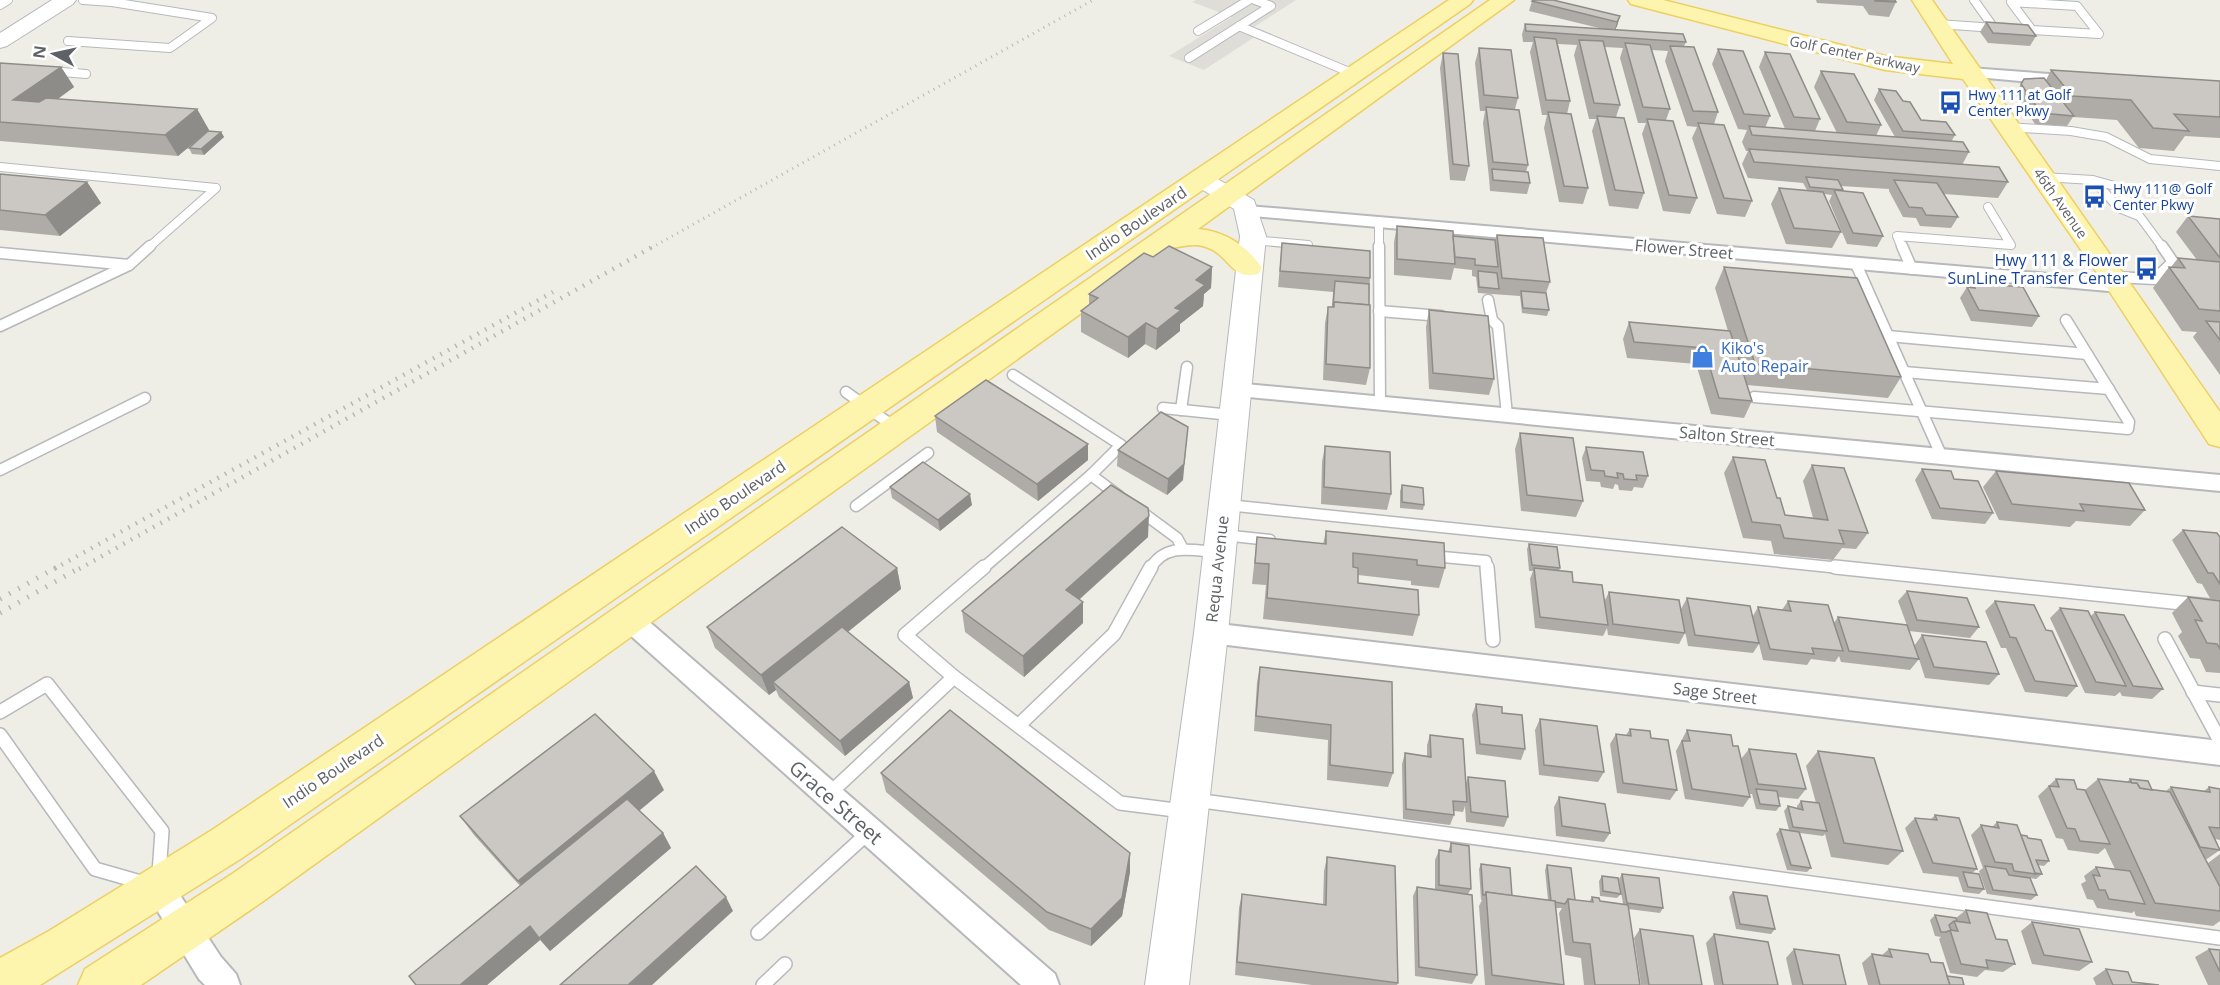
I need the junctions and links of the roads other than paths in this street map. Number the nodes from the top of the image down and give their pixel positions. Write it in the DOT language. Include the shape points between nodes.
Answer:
graph roads {
  1 [pos="8,0"];
  2 [pos="66,0"];
  3 [pos="83,0"];
  4 [pos="1249,0"];
  5 [pos="1255,0"];
  6 [pos="1463,0"];
  7 [pos="1504,0"];
  8 [pos="1638,0"];
  9 [pos="1922,0"];
  10 [pos="1974,0"];
  11 [pos="0,5"];
  12 [pos="1937,23"];
  13 [pos="1239,26"];
  14 [pos="1994,28"];
  15 [pos="2003,28"];
  16 [pos="2013,29"];
  17 [pos="2032,30"];
  18 [pos="1198,31"];
  19 [pos="1410,36"];
  20 [pos="1,40"];
  21 [pos="68,41"];
  22 [pos="1851,55"];
  23 [pos="1188,58"];
  24 [pos="43,70"];
  25 [pos="1970,73"];
  26 [pos="86,74"];
  27 [pos="1354,74"];
  28 [pos="2084,81"];
  29 [pos="1369,95"];
  30 [pos="2008,127"];
  31 [pos="2220,166"];
  32 [pos="0,167"];
  33 [pos="2043,177"];
  34 [pos="1201,179"];
  35 [pos="2093,180"];
  36 [pos="1988,207"];
  37 [pos="2139,216"];
  38 [pos="1379,223"];
  39 [pos="1244,229"];
  40 [pos="1160,242"];
  41 [pos="1323,247"];
  42 [pos="1368,251"];
  43 [pos="1380,252"];
  44 [pos="0,253"];
  45 [pos="1856,264"];
  46 [pos="129,265"];
  47 [pos="1912,269"];
  48 [pos="2117,282"];
  49 [pos="1488,300"];
  50 [pos="1379,311"];
  51 [pos="1447,316"];
  52 [pos="1480,319"];
  53 [pos="1492,320"];
  54 [pos="2066,320"];
  55 [pos="0,326"];
  56 [pos="1888,336"];
  57 [pos="2087,354"];
  58 [pos="1187,368"];
  59 [pos="1904,372"];
  60 [pos="1013,375"];
  61 [pos="2109,389"];
  62 [pos="1754,397"];
  63 [pos="146,398"];
  64 [pos="1234,402"];
  65 [pos="1380,404"];
  66 [pos="1163,408"];
  67 [pos="870,409"];
  68 [pos="1181,410"];
  69 [pos="1922,411"];
  70 [pos="1507,416"];
  71 [pos="2220,436"];
  72 [pos="928,453"];
  73 [pos="1941,457"];
  74 [pos="0,470"];
  75 [pos="1091,475"];
  76 [pos="2220,483"];
  77 [pos="856,506"];
  78 [pos="1220,530"];
  79 [pos="1278,541"];
  80 [pos="1183,549"];
  81 [pos="1416,554"];
  82 [pos="2220,608"];
  83 [pos="629,619"];
  84 [pos="1210,633"];
  85 [pos="2165,639"];
  86 [pos="1493,640"];
  87 [pos="954,677"];
  88 [pos="2193,692"];
  89 [pos="2220,695"];
  90 [pos="0,712"];
  91 [pos="1018,726"];
  92 [pos="0,735"];
  93 [pos="2220,741"];
  94 [pos="2220,753"];
  95 [pos="828,795"];
  96 [pos="1188,805"];
  97 [pos="869,831"];
  98 [pos="158,887"];
  99 [pos="186,929"];
  100 [pos="758,933"];
  101 [pos="2220,938"];
  102 [pos="785,964"];
  103 [pos="0,983"];
  104 [pos="101,985"];
  105 [pos="225,985"];
  106 [pos="763,985"];
  107 [pos="1044,985"];
  108 [pos="1167,985"];
  1 -- 11 [label="lane"];
  2 -- 20 [label="street"];
  3 -- 21 [label="lane" via="212,18 170,48"];
  4 -- 18 [label="lane"];
  5 -- 13 [label="lane" via="1271,6"];
  6 -- 19 [label="main road, Indio Boulevard"];
  7 -- 29 [label="main road, Indio Boulevard"];
  8 -- 22 [label="main road, Golf Center Parkway"];
  9 -- 12 [label="main road, 46th Avenue"];
  10 -- 14 [label="lane"];
  12 -- 14 [label="lane"];
  12 -- 22 [label="main road" via="1929,39 1916,44 1889,52"];
  12 -- 25 [label="main road, 46th Avenue"];
  13 -- 23 [label="lane"];
  13 -- 27 [label="lane"];
  14 -- 15 [label="lane"];
  16 -- 17 [label="lane"];
  17 -- 17 [label="lane" via="2054,31 2099,34 2076,6 2011,2"];
  19 -- 27 [label="main road, Indio Boulevard"];
  19 -- 29 [label="main road" via="1410,52 1384,70"];
  22 -- 25 [label="main road, Golf Center Parkway" via="1914,68"];
  24 -- 26 [label="lane"];
  25 -- 28 [label="street, Golf Center Parkway"];
  25 -- 30 [label="main road, 46th Avenue"];
  27 -- 34 [label="main road, Indio Boulevard"];
  29 -- 39 [label="main road, Indio Boulevard"];
  30 -- 31 [label="lane" via="2106,137 2150,159"];
  30 -- 33 [label="main road, 46th Avenue"];
  32 -- 46 [label="lane" via="216,188"];
  33 -- 35 [label="lane"];
  33 -- 48 [label="main road, 46th Avenue"];
  34 -- 39 [label="street"];
  34 -- 67 [label="main road, Indio Boulevard"];
  35 -- 37 [label="lane" via="2118,207 2129,215"];
  35 -- 37 [label="lane" via="2118,187"];
  36 -- 47 [label="lane" via="2011,245 1897,236"];
  37 -- 48 [label="lane" via="2173,262 2155,279"];
  38 -- 39 [label="street, Flower Street"];
  38 -- 43 [label="lane"];
  38 -- 45 [label="street, Flower Street"];
  39 -- 40 [label="main road, Indio Boulevard"];
  39 -- 40 [label="main road" via="1231,248 1211,238 1185,237"];
  39 -- 41 [label="lane"];
  39 -- 64 [label="street, Requa Avenue"];
  40 -- 67 [label="main road, Indio Boulevard"];
  42 -- 43 [label="lane"];
  43 -- 50 [label="lane"];
  44 -- 46 [label="lane"];
  45 -- 47 [label="street, Flower Street"];
  45 -- 56 [label="lane"];
  46 -- 55 [label="lane"];
  47 -- 48 [label="street, Flower Street"];
  48 -- 71 [label="main road, 46th Avenue"];
  49 -- 53 [label="lane"];
  50 -- 51 [label="lane"];
  50 -- 65 [label="lane"];
  52 -- 53 [label="lane"];
  53 -- 70 [label="lane" via="1498,326"];
  54 -- 57 [label="lane"];
  56 -- 57 [label="lane"];
  56 -- 59 [label="lane"];
  57 -- 61 [label="lane"];
  58 -- 68 [label="lane"];
  59 -- 61 [label="lane"];
  59 -- 69 [label="lane"];
  60 -- 75 [label="lane" via="1121,445"];
  61 -- 69 [label="lane" via="2129,422 2128,429"];
  62 -- 69 [label="lane"];
  63 -- 74 [label="lane"];
  64 -- 65 [label="street, Salton Street"];
  64 -- 68 [label="lane"];
  64 -- 78 [label="street, Requa Avenue"];
  65 -- 70 [label="street, Salton Street"];
  66 -- 68 [label="lane"];
  67 -- 83 [label="main road, Indio Boulevard"];
  67 -- 98 [label="main road, Indio Boulevard"];
  69 -- 73 [label="lane"];
  70 -- 73 [label="street, Salton Street"];
  72 -- 77 [label="lane"];
  73 -- 76 [label="street, Salton Street"];
  75 -- 80 [label="lane" via="1178,538"];
  75 -- 87 [label="lane" via="905,635"];
  78 -- 79 [label="lane"];
  78 -- 80 [label="lane"];
  78 -- 82 [label="lane"];
  78 -- 84 [label="street, Requa Avenue"];
  80 -- 91 [label="lane" via="1174,548 1155,560 1114,634"];
  81 -- 86 [label="lane" via="1486,561"];
  83 -- 95 [label="street, Grace Street"];
  83 -- 99 [label="main road, Indio Boulevard"];
  84 -- 94 [label="street, Sage Street"];
  84 -- 96 [label="street, Requa Avenue"];
  85 -- 88 [label="lane"];
  87 -- 91 [label="lane"];
  87 -- 95 [label="lane"];
  88 -- 89 [label="lane"];
  88 -- 93 [label="lane"];
  90 -- 98 [label="lane" via="47,684 162,831"];
  91 -- 96 [label="lane" via="1120,803"];
  92 -- 98 [label="lane" via="94,869"];
  95 -- 97 [label="street, Grace Street"];
  96 -- 101 [label="lane"];
  96 -- 108 [label="street, Requa Avenue"];
  97 -- 100 [label="lane"];
  97 -- 107 [label="street, Grace Street"];
  98 -- 99 [label="street"];
  98 -- 103 [label="main road, Indio Boulevard"];
  99 -- 104 [label="main road, Indio Boulevard"];
  99 -- 105 [label="street"];
  102 -- 106 [label="lane"];
}
